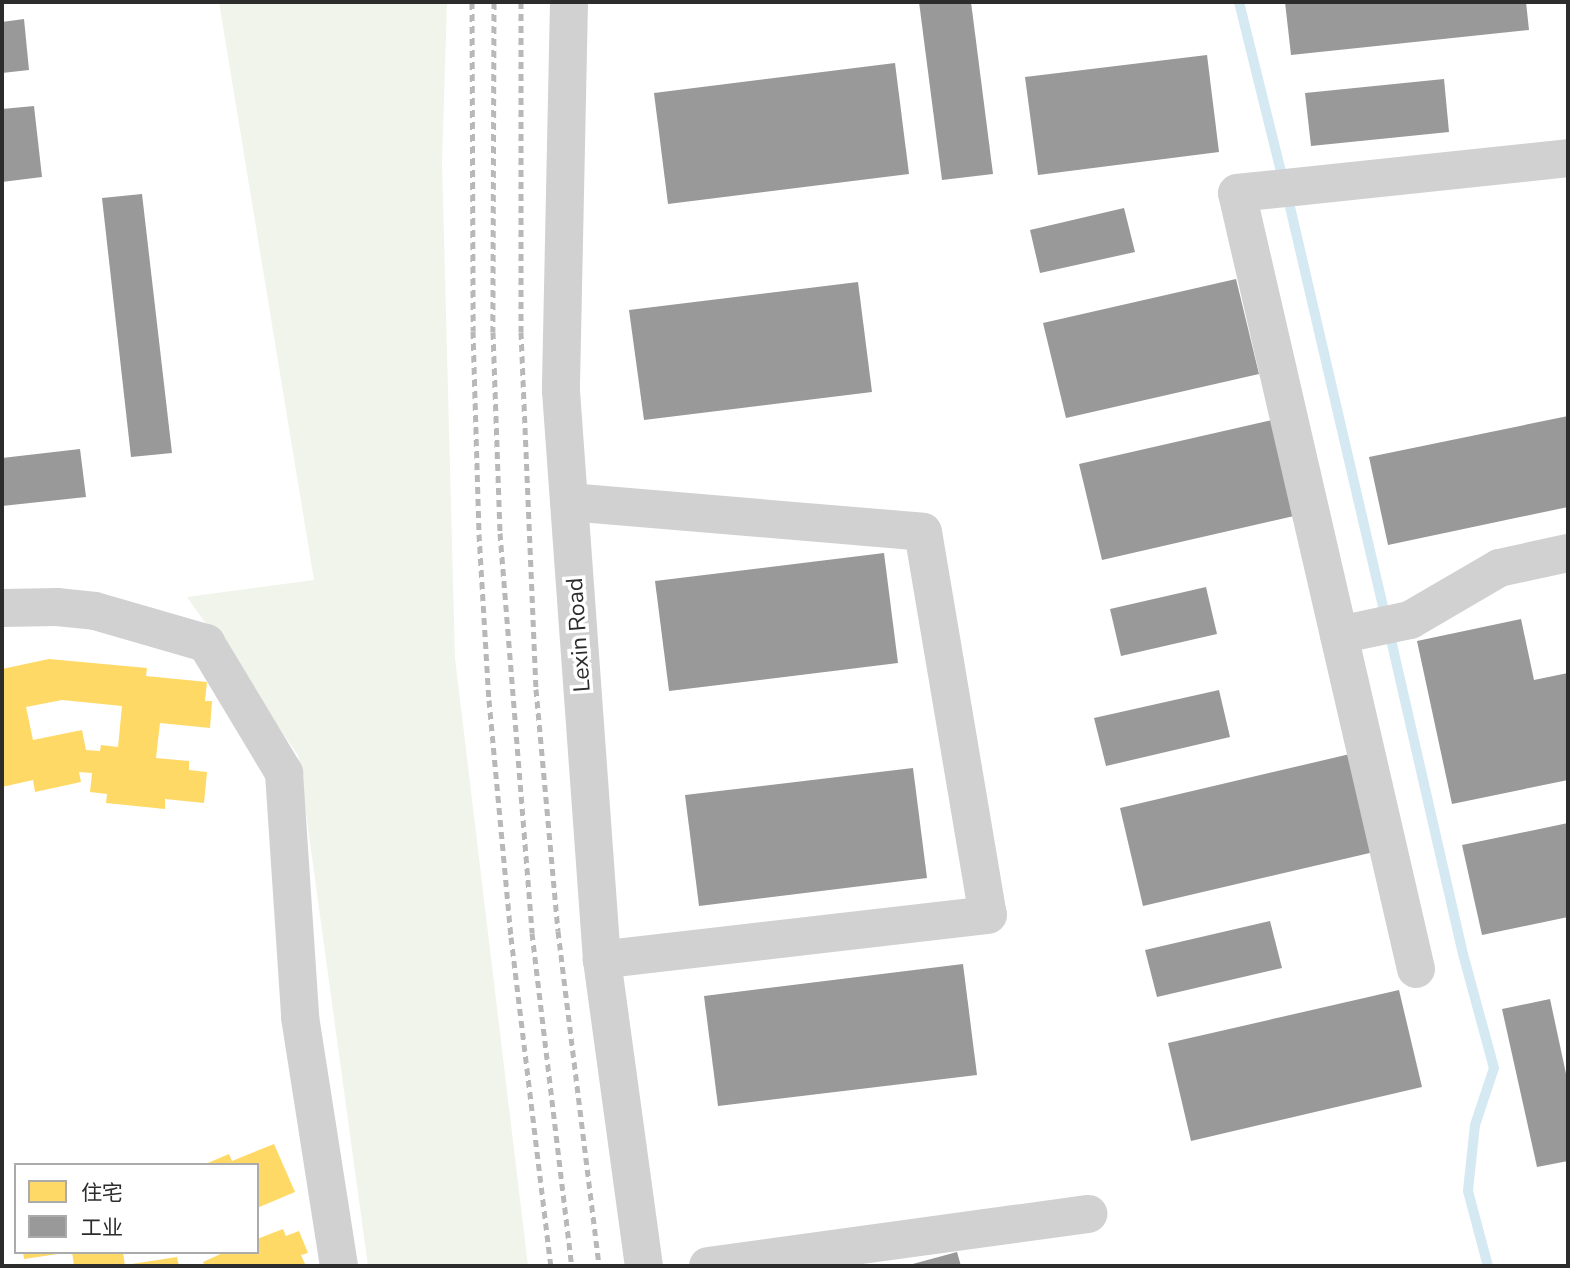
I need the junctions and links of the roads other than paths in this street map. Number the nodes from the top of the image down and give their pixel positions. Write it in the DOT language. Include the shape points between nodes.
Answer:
graph roads {
  1 [pos="569,2"];
  2 [pos="1568,158"];
  3 [pos="569,502"];
  4 [pos="1568,553"];
  5 [pos="2,608"];
  6 [pos="1339,635"];
  7 [pos="602,960"];
  8 [pos="1416,969"];
  9 [pos="1088,1214"];
  10 [pos="339,1266"];
  11 [pos="644,1266"];
  12 [pos="708,1266"];
  1 -- 3 [label="lane, Lexin Road" via="561,391"];
  2 -- 6 [label="lane" via="1237,193"];
  3 -- 7 [label="lane, Lexin Road"];
  3 -- 7 [label="lane" via="923,532 988,915"];
  4 -- 6 [label="lane" via="1499,568 1410,620"];
  5 -- 10 [label="lane" via="96,611 206,643 284,773 300,1017"];
  6 -- 8 [label="lane"];
  7 -- 11 [label="lane, Lexin Road"];
  9 -- 12 [label="lane"];
}
